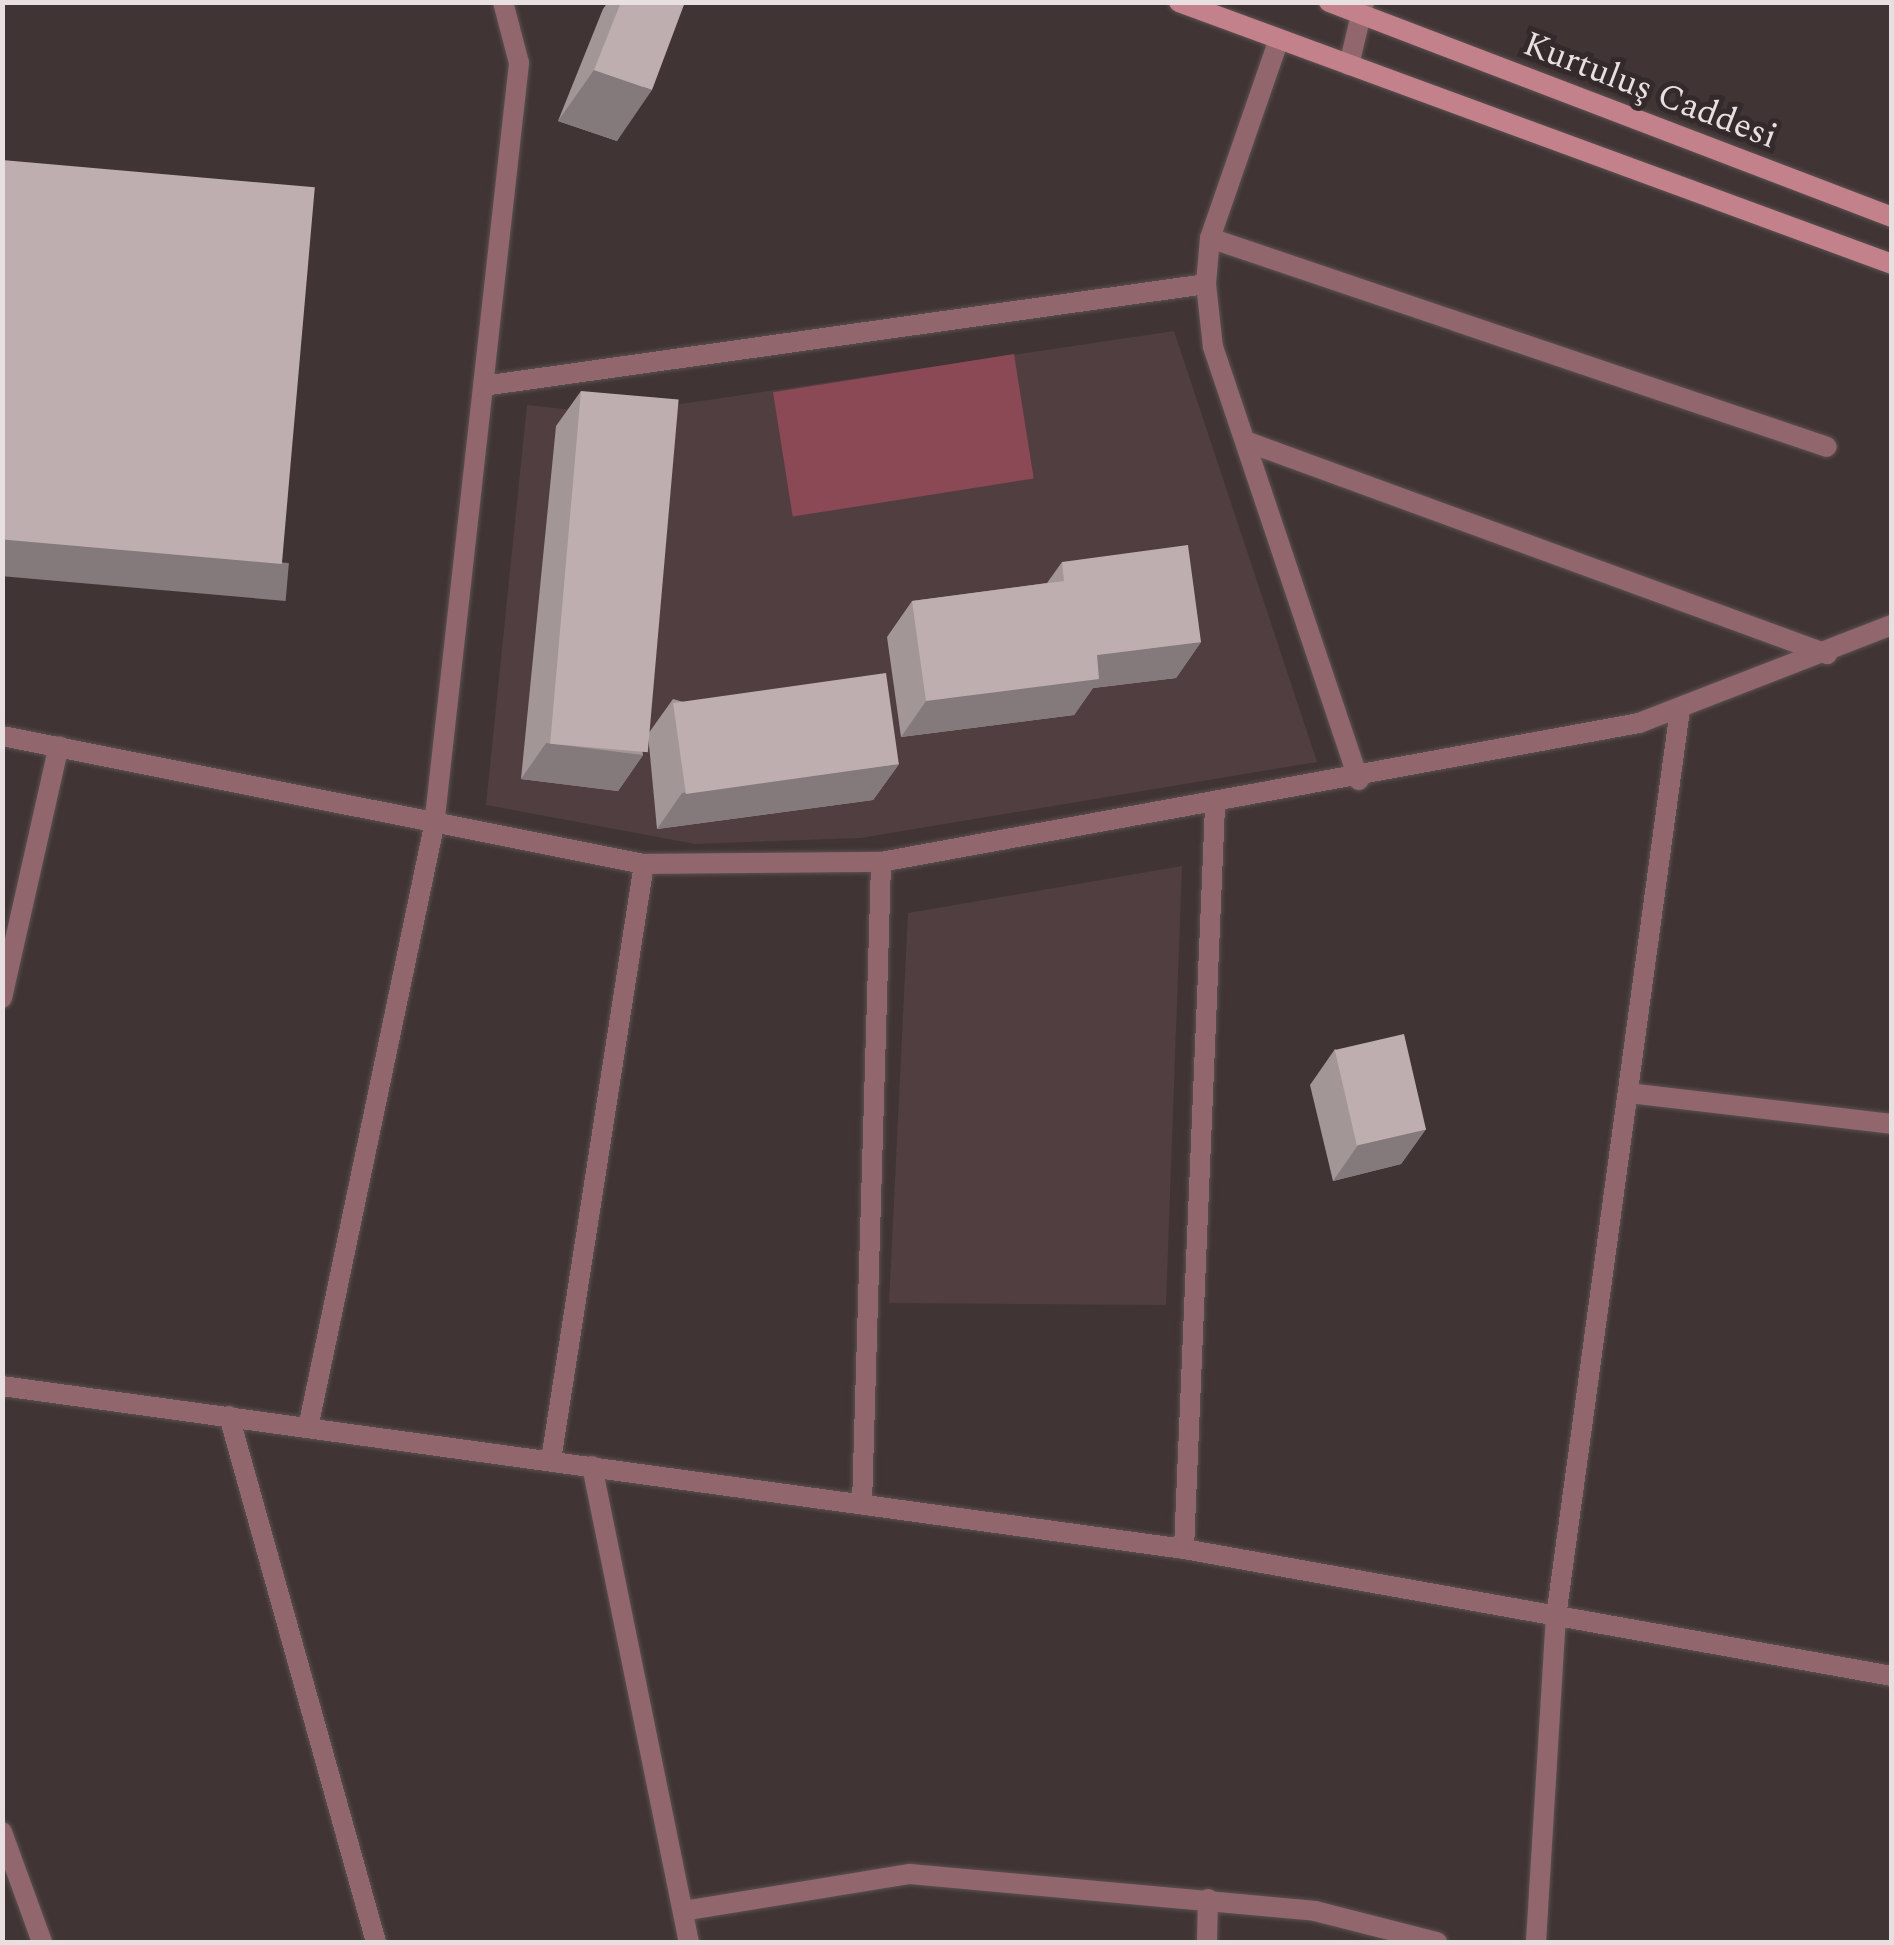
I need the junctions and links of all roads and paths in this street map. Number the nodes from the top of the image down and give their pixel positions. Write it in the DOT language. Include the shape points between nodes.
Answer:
graph roads {
  1 [pos="503,2"];
  2 [pos="1179,2"];
  3 [pos="1328,2"];
  4 [pos="1363,9"];
  5 [pos="1279,39"];
  6 [pos="1349,65"];
  7 [pos="1892,218"];
  8 [pos="1210,238"];
  9 [pos="1892,264"];
  10 [pos="1206,284"];
  11 [pos="483,386"];
  12 [pos="1245,441"];
  13 [pos="1827,447"];
  14 [pos="1892,624"];
  15 [pos="1827,654"];
  16 [pos="1680,709"];
  17 [pos="2,736"];
  18 [pos="59,746"];
  19 [pos="1359,780"];
  20 [pos="1215,805"];
  21 [pos="434,826"];
  22 [pos="882,862"];
  23 [pos="644,864"];
  24 [pos="2,998"];
  25 [pos="1629,1094"];
  26 [pos="1892,1124"];
  27 [pos="2,1386"];
  28 [pos="228,1416"];
  29 [pos="308,1428"];
  30 [pos="550,1460"];
  31 [pos="592,1466"];
  32 [pos="862,1504"];
  33 [pos="1184,1549"];
  34 [pos="1556,1617"];
  35 [pos="1892,1676"];
  36 [pos="2,1832"];
  37 [pos="1208,1900"];
  38 [pos="683,1911"];
  39 [pos="42,1942"];
  40 [pos="376,1942"];
  41 [pos="688,1942"];
  42 [pos="1207,1942"];
  43 [pos="1438,1942"];
  44 [pos="1536,1942"];
  1 -- 11 [label="street" via="518,63"];
  2 -- 5 [label="main road"];
  3 -- 4 [label="main road, Kurtuluş Caddesi"];
  4 -- 6 [label="street"];
  4 -- 7 [label="main road, Kurtuluş Caddesi"];
  5 -- 6 [label="main road"];
  5 -- 8 [label="street"];
  6 -- 9 [label="main road"];
  8 -- 10 [label="street"];
  8 -- 13 [label="street"];
  10 -- 11 [label="street"];
  10 -- 12 [label="street" via="1214,347"];
  11 -- 21 [label="street"];
  12 -- 15 [label="street"];
  12 -- 19 [label="street"];
  14 -- 15 [label="street"];
  15 -- 16 [label="street"];
  16 -- 19 [label="street"];
  16 -- 25 [label="street"];
  17 -- 18 [label="street"];
  18 -- 21 [label="street"];
  18 -- 24 [label="street"];
  19 -- 20 [label="street"];
  20 -- 22 [label="street"];
  20 -- 33 [label="street"];
  21 -- 23 [label="street"];
  21 -- 29 [label="street"];
  22 -- 23 [label="street"];
  22 -- 32 [label="street"];
  23 -- 30 [label="street"];
  25 -- 26 [label="street"];
  25 -- 34 [label="street"];
  27 -- 28 [label="street"];
  28 -- 29 [label="street"];
  28 -- 40 [label="street"];
  29 -- 30 [label="street"];
  30 -- 31 [label="street"];
  31 -- 32 [label="street"];
  31 -- 38 [label="street"];
  32 -- 33 [label="street"];
  33 -- 34 [label="street"];
  34 -- 35 [label="street"];
  34 -- 44 [label="street"];
  36 -- 39 [label="street"];
  37 -- 38 [label="street" via="910,1874"];
  37 -- 42 [label="street"];
  37 -- 43 [label="street" via="1315,1911"];
  38 -- 41 [label="street"];
}
